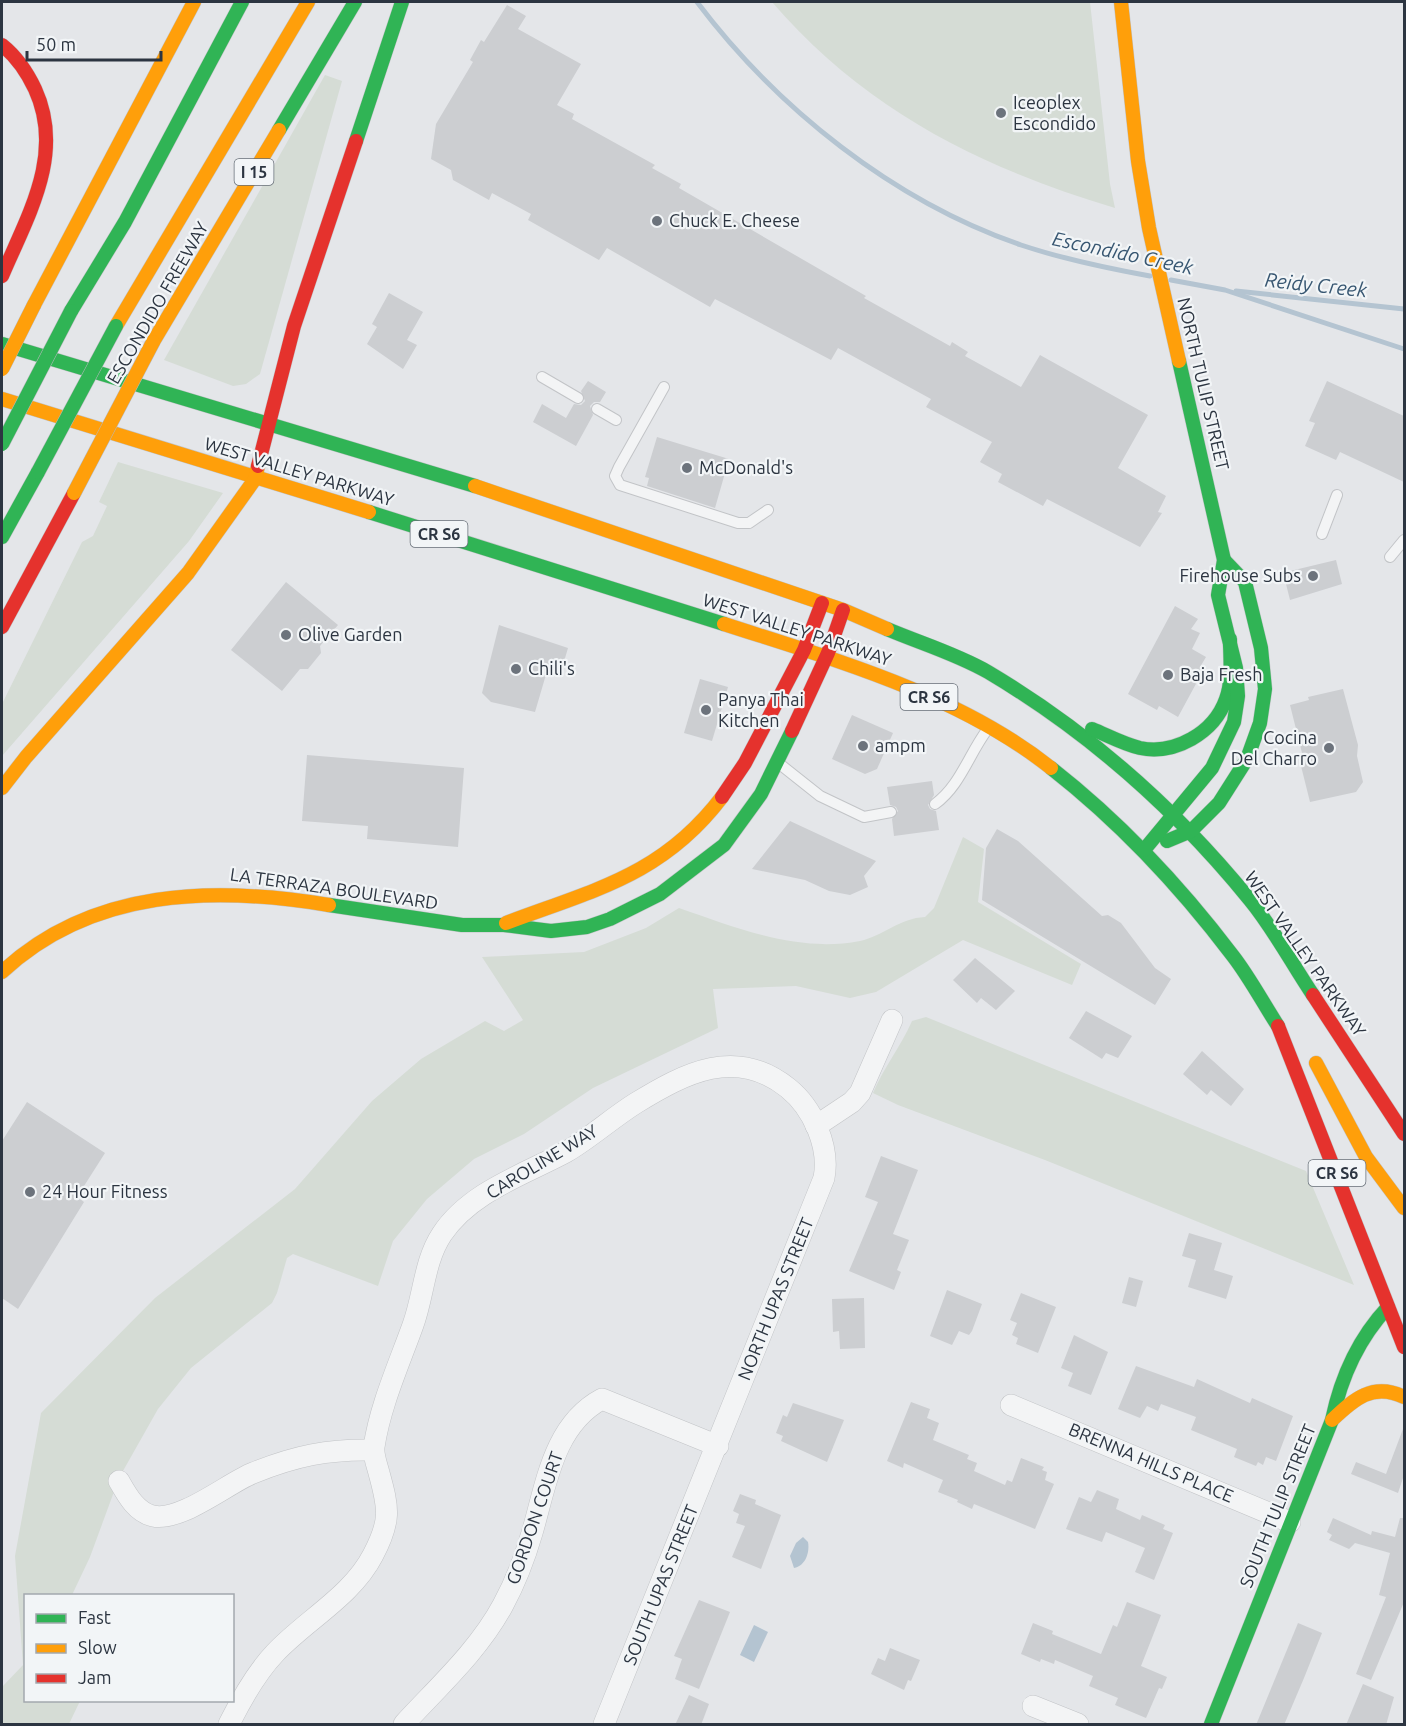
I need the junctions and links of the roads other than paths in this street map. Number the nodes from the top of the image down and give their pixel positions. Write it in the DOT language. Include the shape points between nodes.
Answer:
graph roads {
  1 [pos="194,2"];
  2 [pos="242,2"];
  3 [pos="309,2"];
  4 [pos="355,2"];
  5 [pos="402,2"];
  6 [pos="1122,2"];
  7 [pos="220,12"];
  8 [pos="2,45"];
  9 [pos="162,219"];
  10 [pos="153,264"];
  11 [pos="2,276"];
  12 [pos="71,311"];
  13 [pos="2,344"];
  14 [pos="2,369"];
  15 [pos="542,376"];
  16 [pos="664,387"];
  17 [pos="578,398"];
  18 [pos="2,399"];
  19 [pos="597,409"];
  20 [pos="616,420"];
  21 [pos="268,424"];
  22 [pos="2,444"];
  23 [pos="255,479"];
  24 [pos="1337,495"];
  25 [pos="768,510"];
  26 [pos="1322,534"];
  27 [pos="2,537"];
  28 [pos="1404,540"];
  29 [pos="1390,557"];
  30 [pos="1224,560"];
  31 [pos="822,603"];
  32 [pos="843,610"];
  33 [pos="2,627"];
  34 [pos="1230,639"];
  35 [pos="804,650"];
  36 [pos="827,657"];
  37 [pos="1044,708"];
  38 [pos="989,728"];
  39 [pos="778,763"];
  40 [pos="2,788"];
  41 [pos="936,804"];
  42 [pos="891,812"];
  43 [pos="1174,815"];
  44 [pos="1191,831"];
  45 [pos="1144,850"];
  46 [pos="501,925"];
  47 [pos="1234,957"];
  48 [pos="1255,960"];
  49 [pos="2,972"];
  50 [pos="892,1020"];
  51 [pos="1312,1054"];
  52 [pos="816,1126"];
  53 [pos="1404,1134"];
  54 [pos="824,1151"];
  55 [pos="1404,1208"];
  56 [pos="1404,1301"];
  57 [pos="1388,1307"];
  58 [pos="1404,1347"];
  59 [pos="1404,1397"];
  60 [pos="1011,1405"];
  61 [pos="1332,1420"];
  62 [pos="718,1446"];
  63 [pos="373,1450"];
  64 [pos="119,1481"];
  65 [pos="1290,1522"];
  66 [pos="1034,1706"];
  67 [pos="229,1725"];
  68 [pos="404,1725"];
  69 [pos="604,1725"];
  70 [pos="1078,1725"];
  71 [pos="1210,1725"];
  1 -- 14 [label="main road, bridge"];
  2 -- 12 [label="main road" via="125,222"];
  3 -- 10 [label="main road"];
  4 -- 33 [label="main road, ESCONDIDO FREEWAY / I 15, bridge" via="153,342"];
  5 -- 21 [label="main road" via="294,326"];
  6 -- 30 [label="main road, NORTH TULIP STREET" via="1149,228"];
  7 -- 12 [label="main road"];
  8 -- 11 [label="main road" via="31,79 44,109 49,136 45,165"];
  9 -- 10 [label="main road"];
  10 -- 27 [label="main road, bridge"];
  12 -- 22 [label="main road, bridge"];
  13 -- 21 [label="main road, WEST VALLEY PARKWAY / CR S6"];
  15 -- 17 [label="lane"];
  16 -- 25 [label="lane" via="619,467 615,476 620,485 738,523 749,523"];
  18 -- 23 [label="main road, WEST VALLEY PARKWAY / CR S6"];
  19 -- 20 [label="lane"];
  21 -- 23 [label="main road"];
  21 -- 31 [label="main road, WEST VALLEY PARKWAY / CR S6" via="484,489"];
  23 -- 35 [label="main road, WEST VALLEY PARKWAY / CR S6"];
  23 -- 40 [label="main road" via="188,573"];
  24 -- 26 [label="lane"];
  28 -- 29 [label="lane"];
  30 -- 34 [label="main road, NORTH TULIP STREET" via="1218,588"];
  30 -- 44 [label="main road" via="1245,582 1261,648 1265,689 1260,723 1247,759 1219,803"];
  31 -- 32 [label="main road, WEST VALLEY PARKWAY / CR S6"];
  31 -- 35 [label="main road, LA TERRAZA BOULEVARD"];
  32 -- 36 [label="main road, LA TERRAZA BOULEVARD"];
  32 -- 37 [label="main road, WEST VALLEY PARKWAY / CR S6" via="986,671"];
  34 -- 37 [label="main road" via="1229,686 1222,710 1207,728 1179,744 1164,749 1138,748"];
  34 -- 43 [label="main road, NORTH TULIP STREET" via="1238,691 1228,742 1213,771"];
  35 -- 36 [label="main road, WEST VALLEY PARKWAY / CR S6"];
  35 -- 46 [label="main road, LA TERRAZA BOULEVARD" via="730,789 685,838 643,869 607,887"];
  36 -- 38 [label="main road, WEST VALLEY PARKWAY / CR S6" via="946,704"];
  36 -- 39 [label="main road, LA TERRAZA BOULEVARD"];
  37 -- 43 [label="main road, WEST VALLEY PARKWAY / CR S6" via="1137,779"];
  38 -- 41 [label="lane" via="950,793"];
  38 -- 45 [label="main road, WEST VALLEY PARKWAY / CR S6" via="1062,775"];
  39 -- 42 [label="lane" via="820,796 864,817"];
  39 -- 46 [label="main road, LA TERRAZA BOULEVARD" via="738,830 665,891 614,917 566,931"];
  43 -- 44 [label="main road, WEST VALLEY PARKWAY / CR S6"];
  43 -- 45 [label="main road, NORTH TULIP STREET"];
  44 -- 45 [label="main road"];
  44 -- 53 [label="main road, WEST VALLEY PARKWAY / CR S6" via="1252,902"];
  45 -- 47 [label="main road, WEST VALLEY PARKWAY / CR S6"];
  46 -- 49 [label="main road, LA TERRAZA BOULEVARD" via="461,925 240,892 199,892 157,896 90,916 30,949"];
  47 -- 48 [label="main road" via="1245,955"];
  47 -- 57 [label="main road, WEST VALLEY PARKWAY / CR S6" via="1288,1044"];
  50 -- 52 [label="street" via="860,1093"];
  51 -- 55 [label="main road" via="1368,1164"];
  52 -- 54 [label="street, CAROLINE WAY"];
  52 -- 63 [label="street, CAROLINE WAY" via="807,1108 789,1089 752,1067 724,1066 694,1072 626,1110 567,1151 487,1193 442,1234 427,1266 422,1302 395,1374"];
  54 -- 62 [label="street, NORTH UPAS STREET" via="824,1178"];
  56 -- 57 [label="main road"];
  57 -- 58 [label="main road, CR S6"];
  57 -- 61 [label="main road, SOUTH TULIP STREET" via="1374,1320 1342,1380"];
  59 -- 61 [label="main road" via="1370,1389 1356,1396"];
  60 -- 65 [label="street, BRENNA HILLS PLACE"];
  61 -- 65 [label="main road, SOUTH TULIP STREET"];
  62 -- 68 [label="street, GORDON COURT" via="602,1399 588,1407 553,1456 532,1533 504,1605 483,1637"];
  62 -- 69 [label="street, SOUTH UPAS STREET"];
  63 -- 64 [label="street" via="337,1449 309,1454 251,1474 172,1514 154,1517 140,1510"];
  63 -- 67 [label="street" via="388,1508 383,1534 372,1558 357,1580 274,1653 241,1700"];
  65 -- 71 [label="main road, SOUTH TULIP STREET"];
  66 -- 70 [label="street"];
}
